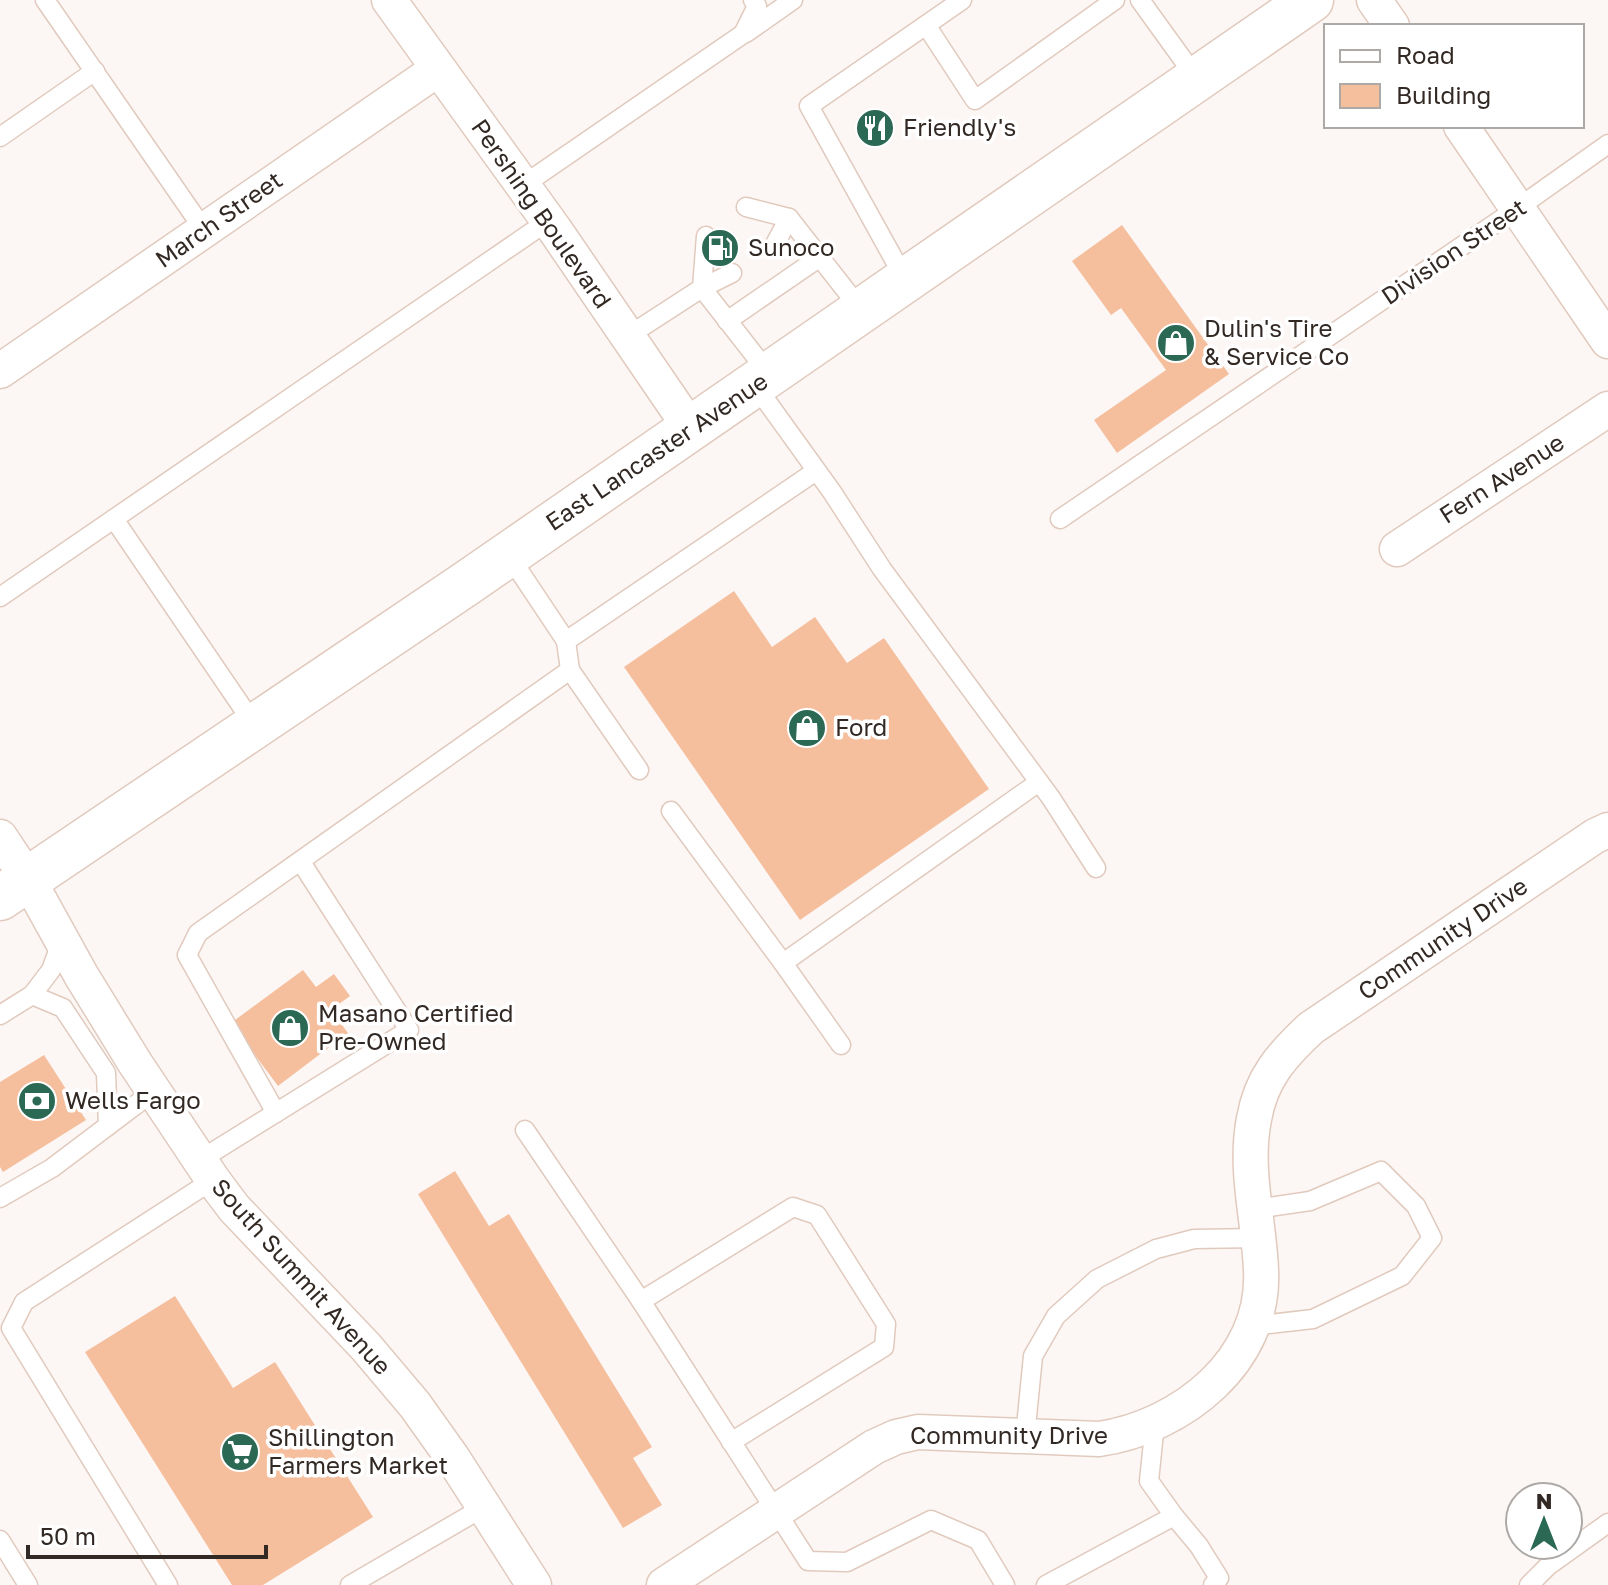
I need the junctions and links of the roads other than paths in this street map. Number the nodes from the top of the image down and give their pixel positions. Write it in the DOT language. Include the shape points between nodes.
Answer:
graph roads {
  1 [pos="45,0"];
  2 [pos="389,0"];
  3 [pos="753,0"];
  4 [pos="793,0"];
  5 [pos="962,0"];
  6 [pos="1115,0"];
  7 [pos="1140,0"];
  8 [pos="1311,0"];
  9 [pos="1374,0"];
  10 [pos="1391,24"];
  11 [pos="926,25"];
  12 [pos="743,34"];
  13 [pos="438,69"];
  14 [pos="95,71"];
  15 [pos="1198,79"];
  16 [pos="1462,128"];
  17 [pos="0,137"];
  18 [pos="1608,144"];
  19 [pos="522,186"];
  20 [pos="746,207"];
  21 [pos="1518,208"];
  22 [pos="789,218"];
  23 [pos="548,221"];
  24 [pos="204,230"];
  25 [pos="706,236"];
  26 [pos="774,246"];
  27 [pos="820,257"];
  28 [pos="732,273"];
  29 [pos="906,281"];
  30 [pos="702,288"];
  31 [pos="862,311"];
  32 [pos="727,321"];
  33 [pos="628,336"];
  34 [pos="1608,341"];
  35 [pos="0,371"];
  36 [pos="763,380"];
  37 [pos="1608,409"];
  38 [pos="691,429"];
  39 [pos="816,471"];
  40 [pos="114,519"];
  41 [pos="1060,519"];
  42 [pos="1397,549"];
  43 [pos="508,554"];
  44 [pos="0,597"];
  45 [pos="566,641"];
  46 [pos="570,670"];
  47 [pos="255,726"];
  48 [pos="639,770"];
  49 [pos="1039,782"];
  50 [pos="671,811"];
  51 [pos="1608,830"];
  52 [pos="0,837"];
  53 [pos="301,862"];
  54 [pos="1096,868"];
  55 [pos="14,888"];
  56 [pos="62,940"];
  57 [pos="783,963"];
  58 [pos="32,995"];
  59 [pos="0,1015"];
  60 [pos="841,1045"];
  61 [pos="154,1091"];
  62 [pos="276,1113"];
  63 [pos="108,1126"];
  64 [pos="525,1130"];
  65 [pos="206,1170"];
  66 [pos="0,1198"];
  67 [pos="1257,1223"];
  68 [pos="641,1301"];
  69 [pos="1252,1326"];
  70 [pos="1155,1423"];
  71 [pos="1025,1437"];
  72 [pos="731,1442"];
  73 [pos="484,1507"];
  74 [pos="776,1511"];
  75 [pos="1174,1516"];
  76 [pos="1608,1523"];
  77 [pos="0,1540"];
  78 [pos="28,1585"];
  79 [pos="168,1585"];
  80 [pos="350,1585"];
  81 [pos="534,1585"];
  82 [pos="664,1585"];
  83 [pos="1005,1585"];
  84 [pos="1046,1585"];
  85 [pos="1213,1585"];
  86 [pos="1529,1585"];
  1 -- 14 [label="lane"];
  2 -- 13 [label="street, Pershing Boulevard"];
  3 -- 12 [label="lane" via="757,6"];
  4 -- 12 [label="lane"];
  5 -- 11 [label="lane"];
  6 -- 11 [label="lane" via="975,100"];
  7 -- 15 [label="lane"];
  8 -- 15 [label="main road, East Lancaster Avenue"];
  9 -- 10 [label="street"];
  11 -- 29 [label="lane" via="809,106"];
  12 -- 19 [label="lane"];
  13 -- 19 [label="street, Pershing Boulevard"];
  13 -- 24 [label="street, March Street"];
  14 -- 17 [label="lane"];
  14 -- 24 [label="lane"];
  15 -- 29 [label="main road, East Lancaster Avenue"];
  16 -- 21 [label="street"];
  18 -- 21 [label="lane, Division Street"];
  19 -- 23 [label="street, Pershing Boulevard"];
  20 -- 22 [label="lane"];
  21 -- 34 [label="street"];
  21 -- 41 [label="lane, Division Street"];
  22 -- 26 [label="lane"];
  22 -- 27 [label="lane"];
  23 -- 33 [label="street, Pershing Boulevard"];
  23 -- 40 [label="lane"];
  24 -- 35 [label="street, March Street"];
  25 -- 30 [label="lane"];
  27 -- 31 [label="lane"];
  27 -- 32 [label="lane"];
  28 -- 30 [label="lane"];
  29 -- 31 [label="main road, East Lancaster Avenue"];
  30 -- 32 [label="lane"];
  30 -- 33 [label="lane"];
  31 -- 36 [label="main road, East Lancaster Avenue"];
  32 -- 36 [label="lane"];
  33 -- 38 [label="street, Pershing Boulevard"];
  36 -- 38 [label="main road, East Lancaster Avenue"];
  36 -- 39 [label="lane"];
  37 -- 42 [label="street, Fern Avenue"];
  38 -- 43 [label="main road, East Lancaster Avenue"];
  39 -- 45 [label="lane"];
  39 -- 49 [label="lane"];
  40 -- 44 [label="lane"];
  40 -- 47 [label="lane"];
  43 -- 45 [label="lane"];
  43 -- 47 [label="main road, East Lancaster Avenue"];
  45 -- 46 [label="lane"];
  46 -- 48 [label="lane"];
  46 -- 53 [label="lane"];
  47 -- 55 [label="main road, East Lancaster Avenue"];
  49 -- 54 [label="lane"];
  49 -- 57 [label="lane"];
  50 -- 57 [label="lane"];
  51 -- 67 [label="street, Community Drive" via="1311,1028 1287,1051 1272,1069 1254,1118 1251,1169"];
  52 -- 55 [label="street, South Summit Avenue"];
  53 -- 62 [label="lane" via="198,933 187,955"];
  53 -- 62 [label="lane" via="409,1030"];
  55 -- 56 [label="street, South Summit Avenue"];
  56 -- 58 [label="lane" via="51,970"];
  56 -- 61 [label="street, South Summit Avenue"];
  57 -- 60 [label="lane"];
  58 -- 59 [label="lane"];
  58 -- 63 [label="lane" via="63,1008 106,1073"];
  61 -- 63 [label="lane"];
  61 -- 65 [label="street, South Summit Avenue"];
  62 -- 65 [label="lane"];
  63 -- 66 [label="lane"];
  64 -- 68 [label="lane"];
  65 -- 73 [label="street, South Summit Avenue" via="243,1218 415,1405"];
  65 -- 79 [label="lane" via="24,1302 11,1328"];
  67 -- 69 [label="street, Community Drive" via="1262,1274"];
  67 -- 69 [label="lane" via="1381,1171 1416,1206 1432,1238 1402,1276 1313,1319"];
  67 -- 71 [label="lane" via="1156,1249 1097,1279 1056,1316 1033,1356"];
  68 -- 72 [label="lane"];
  68 -- 72 [label="lane" via="793,1207 817,1215 886,1324 884,1347"];
  69 -- 70 [label="street, Community Drive" via="1222,1375 1201,1395"];
  70 -- 71 [label="street, Community Drive" via="1099,1439"];
  70 -- 75 [label="lane" via="1149,1481"];
  71 -- 74 [label="street, Community Drive" via="918,1432 896,1437"];
  72 -- 74 [label="lane"];
  73 -- 80 [label="lane"];
  73 -- 81 [label="street, South Summit Avenue"];
  74 -- 82 [label="street, Community Drive"];
  74 -- 83 [label="lane" via="808,1561 847,1562 931,1520 978,1540"];
  75 -- 84 [label="lane"];
  75 -- 85 [label="lane" via="1219,1578"];
  76 -- 86 [label="lane"];
  77 -- 78 [label="lane"];
}
